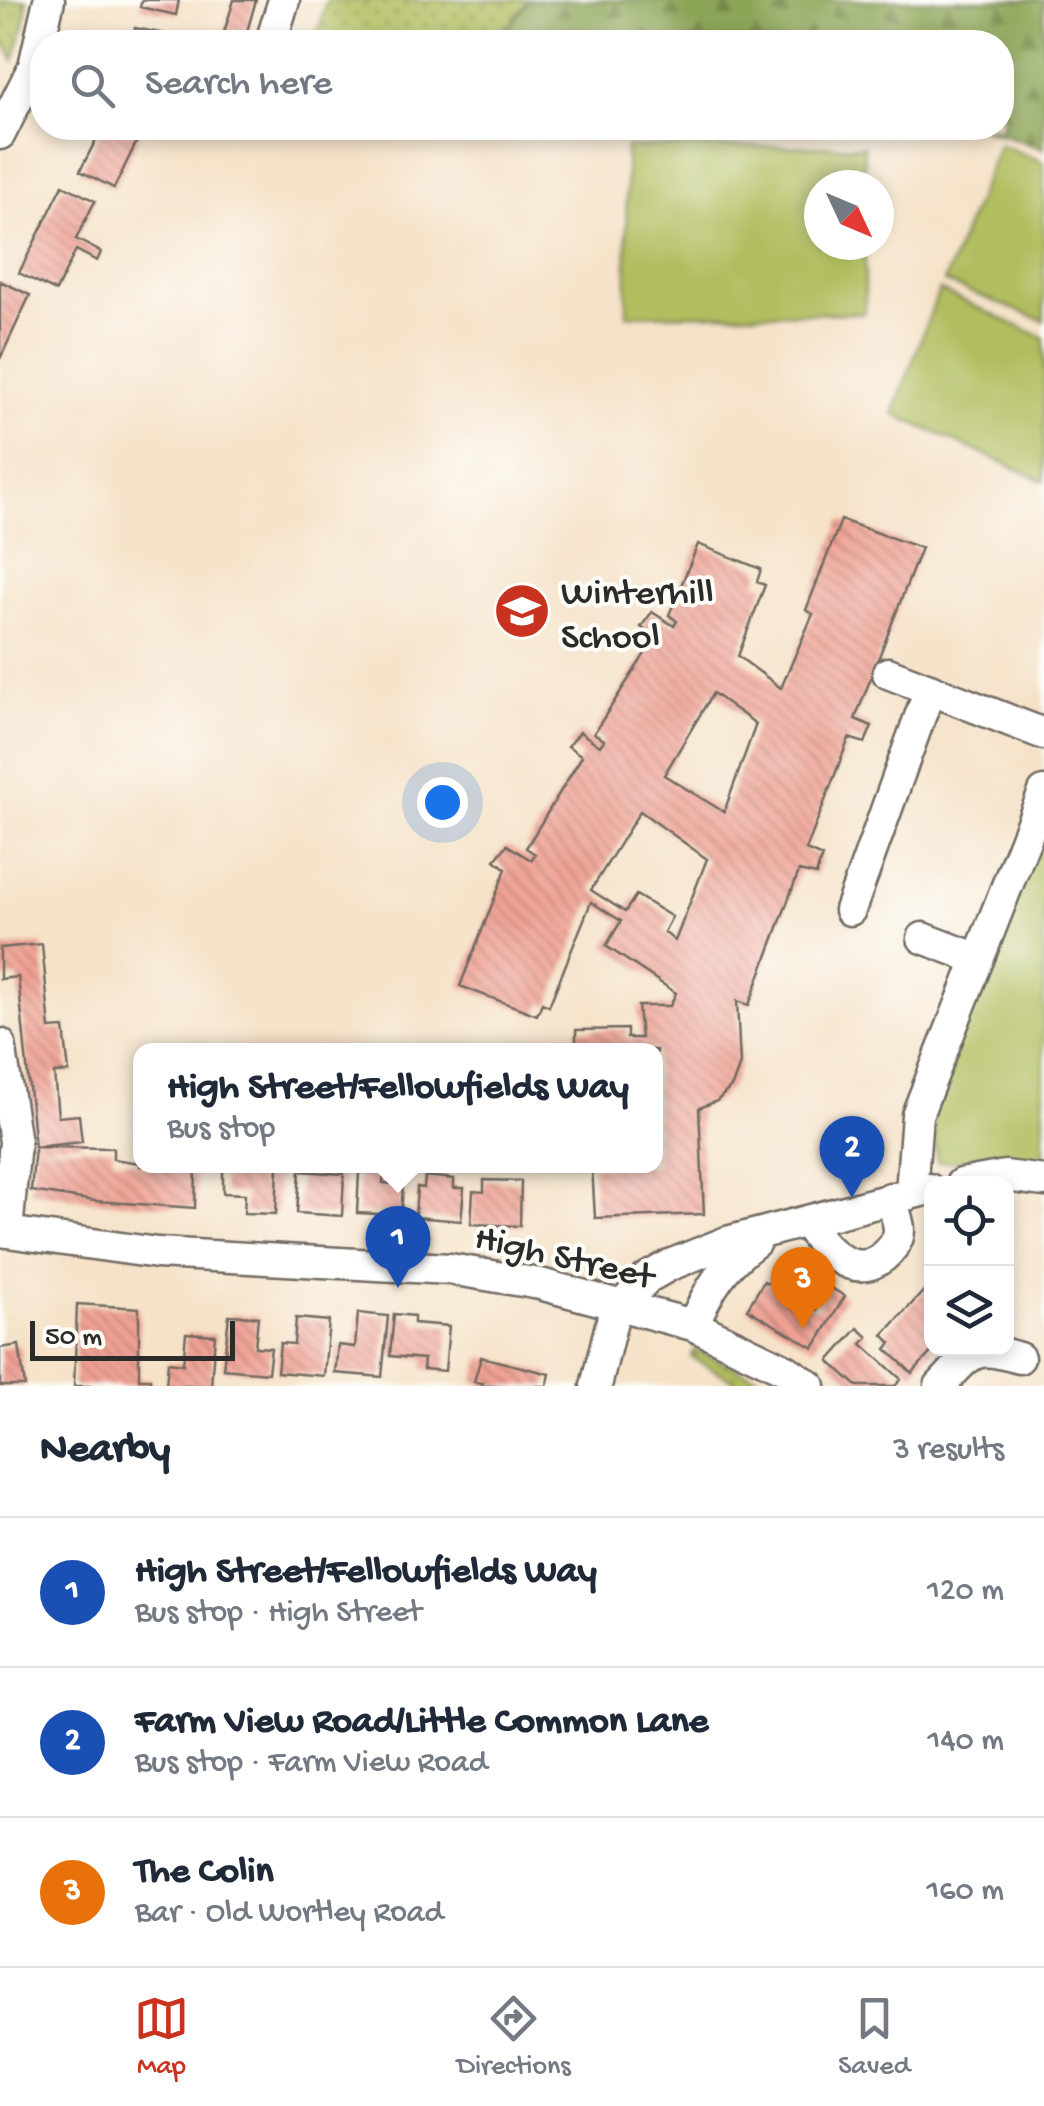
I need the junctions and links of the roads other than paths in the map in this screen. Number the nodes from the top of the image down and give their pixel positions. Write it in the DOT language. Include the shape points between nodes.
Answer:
graph roads {
  1 [pos="49,0"];
  2 [pos="284,0"];
  3 [pos="42,30"];
  4 [pos="274,30"];
  5 [pos="30,74"];
  6 [pos="0,134"];
  7 [pos="888,673"];
  8 [pos="930,689"];
  9 [pos="1044,734"];
  10 [pos="1044,792"];
  11 [pos="850,910"];
  12 [pos="924,938"];
  13 [pos="978,959"];
  14 [pos="0,1044"];
  15 [pos="1014,1177"];
  16 [pos="1044,1181"];
  17 [pos="911,1193"];
  18 [pos="806,1222"];
  19 [pos="3,1231"];
  20 [pos="766,1234"];
  21 [pos="619,1305"];
  22 [pos="694,1325"];
  23 [pos="1020,1358"];
  24 [pos="596,1386"];
  25 [pos="810,1386"];
  26 [pos="940,1386"];
  1 -- 3 [label="street"];
  2 -- 4 [label="street"];
  5 -- 6 [label="street"];
  7 -- 8 [label="street"];
  8 -- 9 [label="street"];
  8 -- 11 [label="street"];
  10 -- 13 [label="street"];
  12 -- 13 [label="street"];
  13 -- 17 [label="street" via="916,1114"];
  14 -- 19 [label="street" via="14,1142"];
  15 -- 16 [label="street"];
  17 -- 18 [label="street"];
  17 -- 18 [label="street" via="894,1248 874,1264 854,1266 831,1254"];
  18 -- 20 [label="street"];
  19 -- 21 [label="street, High Street" via="157,1253 450,1269"];
  20 -- 21 [label="street" via="670,1265"];
  20 -- 22 [label="street" via="717,1276"];
  21 -- 22 [label="street, High Street"];
  21 -- 24 [label="street"];
  22 -- 25 [label="street, High Street"];
  23 -- 26 [label="street" via="988,1348"];
}
